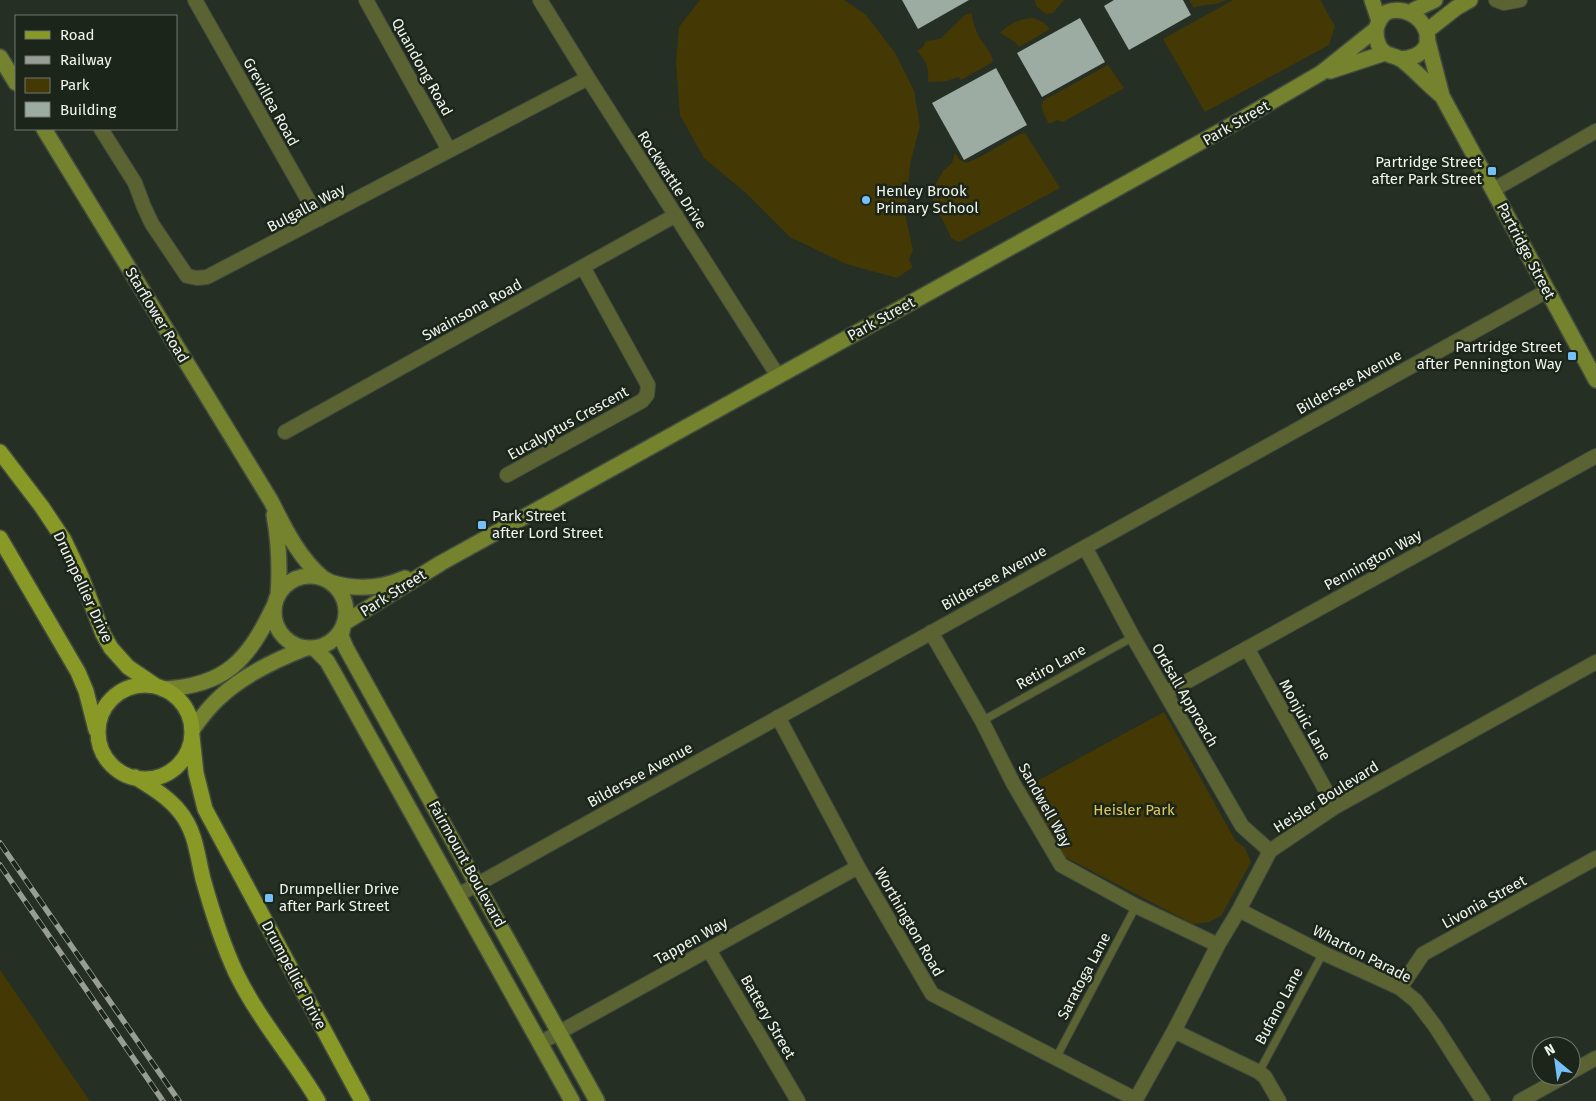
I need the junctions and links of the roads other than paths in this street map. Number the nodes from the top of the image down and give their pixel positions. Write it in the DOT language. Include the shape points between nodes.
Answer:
graph roads {
  1 [pos="195,0"];
  2 [pos="366,0"];
  3 [pos="540,0"];
  4 [pos="1372,0"];
  5 [pos="1435,0"];
  6 [pos="1470,0"];
  7 [pos="1496,0"];
  8 [pos="1520,0"];
  9 [pos="1406,6"];
  10 [pos="1377,25"];
  11 [pos="1428,34"];
  12 [pos="1385,53"];
  13 [pos="0,57"];
  14 [pos="1400,59"];
  15 [pos="1321,73"];
  16 [pos="588,78"];
  17 [pos="15,82"];
  18 [pos="1442,96"];
  19 [pos="45,130"];
  20 [pos="102,130"];
  21 [pos="1596,131"];
  22 [pos="449,150"];
  23 [pos="1493,190"];
  24 [pos="676,215"];
  25 [pos="319,219"];
  26 [pos="583,267"];
  27 [pos="1547,291"];
  28 [pos="778,376"];
  29 [pos="1596,380"];
  30 [pos="284,432"];
  31 [pos="0,452"];
  32 [pos="1596,456"];
  33 [pos="507,475"];
  34 [pos="271,501"];
  35 [pos="0,538"];
  36 [pos="1084,547"];
  37 [pos="440,563"];
  38 [pos="326,580"];
  39 [pos="276,600"];
  40 [pos="343,625"];
  41 [pos="932,632"];
  42 [pos="1133,637"];
  43 [pos="310,648"];
  44 [pos="1247,648"];
  45 [pos="1596,662"];
  46 [pos="161,688"];
  47 [pos="1166,694"];
  48 [pos="778,717"];
  49 [pos="982,721"];
  50 [pos="192,733"];
  51 [pos="99,742"];
  52 [pos="135,777"];
  53 [pos="1335,807"];
  54 [pos="1270,851"];
  55 [pos="1596,858"];
  56 [pos="858,867"];
  57 [pos="478,884"];
  58 [pos="458,895"];
  59 [pos="1136,906"];
  60 [pos="1240,910"];
  61 [pos="1218,945"];
  62 [pos="709,950"];
  63 [pos="1323,952"];
  64 [pos="1400,988"];
  65 [pos="1174,1031"];
  66 [pos="560,1032"];
  67 [pos="540,1043"];
  68 [pos="1056,1058"];
  69 [pos="1596,1058"];
  70 [pos="1581,1066"];
  71 [pos="1260,1072"];
  72 [pos="1547,1086"];
  73 [pos="1135,1100"];
  74 [pos="318,1101"];
  75 [pos="362,1101"];
  76 [pos="572,1101"];
  77 [pos="597,1101"];
  78 [pos="798,1101"];
  79 [pos="1278,1101"];
  80 [pos="1483,1101"];
  81 [pos="1520,1101"];
  1 -- 25 [label="street, Grevillea Road"];
  2 -- 22 [label="street, Quandong Road"];
  3 -- 16 [label="street, Rockwattle Drive"];
  4 -- 10 [label="main road"];
  5 -- 9 [label="main road"];
  6 -- 11 [label="main road" via="1456,8"];
  7 -- 8 [label="street" via="1504,4"];
  9 -- 10 [label="main road" via="1383,14"];
  9 -- 11 [label="main road" via="1421,15"];
  10 -- 12 [label="main road" via="1376,38"];
  10 -- 15 [label="main road, Park Street"];
  11 -- 14 [label="main road" via="1425,45 1414,56"];
  11 -- 18 [label="main road, Partridge Street"];
  12 -- 14 [label="main road"];
  12 -- 15 [label="main road, Park Street"];
  13 -- 17 [label="main road"];
  14 -- 18 [label="main road, Partridge Street"];
  15 -- 28 [label="main road, Park Street"];
  16 -- 22 [label="street, Bulgalla Way"];
  16 -- 24 [label="street, Rockwattle Drive"];
  18 -- 23 [label="main road, Partridge Street"];
  19 -- 34 [label="main road, Starflower Road"];
  20 -- 25 [label="street, Bulgalla Way" via="135,184 152,224 187,276 207,277"];
  21 -- 23 [label="street"];
  22 -- 25 [label="street, Bulgalla Way"];
  23 -- 27 [label="main road, Partridge Street"];
  24 -- 26 [label="street, Swainsona Road"];
  24 -- 28 [label="street, Rockwattle Drive"];
  26 -- 30 [label="street, Swainsona Road"];
  26 -- 33 [label="street, Eucalyptus Crescent" via="648,385 647,395 642,401"];
  27 -- 29 [label="main road, Partridge Street"];
  27 -- 36 [label="street, Bildersee Avenue"];
  28 -- 37 [label="main road, Park Street"];
  31 -- 46 [label="main road, Drumpellier Drive" via="64,540 111,648 128,667"];
  32 -- 44 [label="street, Pennington Way"];
  34 -- 38 [label="main road, Starflower Road" via="292,540 314,571"];
  34 -- 39 [label="main road, Starflower Road" via="280,574"];
  35 -- 51 [label="main road" via="83,681"];
  36 -- 41 [label="street, Bildersee Avenue"];
  36 -- 42 [label="street, Ordsall Approach"];
  37 -- 38 [label="main road, Park Street" via="376,587 350,587"];
  37 -- 40 [label="main road, Park Street"];
  38 -- 39 [label="main road" via="308,576 296,579 282,589"];
  38 -- 40 [label="main road" via="344,599"];
  39 -- 43 [label="main road" via="274,620 281,634 290,643"];
  39 -- 46 [label="main road" via="252,647 226,671 185,688"];
  40 -- 43 [label="main road" via="329,642"];
  40 -- 57 [label="main road, Fairmount Boulevard" via="341,636 346,648"];
  41 -- 48 [label="street, Bildersee Avenue"];
  41 -- 49 [label="street, Sandwell Way"];
  42 -- 47 [label="street, Ordsall Approach"];
  42 -- 49 [label="lane, Retiro Lane"];
  43 -- 50 [label="main road" via="282,657 235,685 218,699"];
  43 -- 58 [label="main road, Fairmount Boulevard" via="327,660"];
  44 -- 47 [label="street, Pennington Way"];
  44 -- 53 [label="street, Monjuic Lane"];
  45 -- 53 [label="street, Heisler Boulevard"];
  46 -- 50 [label="main road" via="184,705"];
  46 -- 51 [label="main road" via="132,687 113,698 100,720"];
  47 -- 54 [label="street, Ordsall Approach" via="1242,826"];
  48 -- 56 [label="street, Worthington Road"];
  48 -- 57 [label="street, Bildersee Avenue"];
  49 -- 59 [label="street, Sandwell Way" via="1061,865"];
  50 -- 52 [label="main road" via="185,756 170,771 151,778"];
  50 -- 75 [label="main road, Drumpellier Drive" via="196,773 205,809"];
  51 -- 52 [label="main road" via="112,765"];
  52 -- 74 [label="main road" via="172,803 186,821 195,842 217,927 236,972 268,1028"];
  53 -- 54 [label="street, Heisler Boulevard"];
  54 -- 60 [label="street, Heisler Boulevard"];
  55 -- 64 [label="street, Livonia Street" via="1423,954"];
  56 -- 62 [label="street, Tappen Way"];
  56 -- 68 [label="street, Worthington Road" via="932,994"];
  57 -- 58 [label="street, Bildersee Avenue"];
  57 -- 66 [label="main road, Fairmount Boulevard"];
  58 -- 67 [label="main road, Fairmount Boulevard"];
  59 -- 61 [label="street, Sandwell Way"];
  59 -- 68 [label="lane, Saratoga Lane"];
  60 -- 61 [label="street, Heisler Boulevard"];
  60 -- 63 [label="street, Wharton Parade"];
  61 -- 65 [label="street, Heisler Boulevard"];
  62 -- 66 [label="street, Tappen Way"];
  62 -- 78 [label="street, Battery Street"];
  63 -- 64 [label="street, Wharton Parade"];
  63 -- 71 [label="lane, Bufano Lane"];
  64 -- 80 [label="street, Wharton Parade" via="1435,1026"];
  65 -- 71 [label="street"];
  65 -- 73 [label="street, Heisler Boulevard"];
  66 -- 67 [label="street, Tappen Way"];
  66 -- 77 [label="main road, Fairmount Boulevard"];
  67 -- 76 [label="main road, Fairmount Boulevard"];
  68 -- 73 [label="street, Worthington Road"];
  69 -- 70 [label="street"];
  71 -- 79 [label="street"];
  72 -- 81 [label="street"];
}
